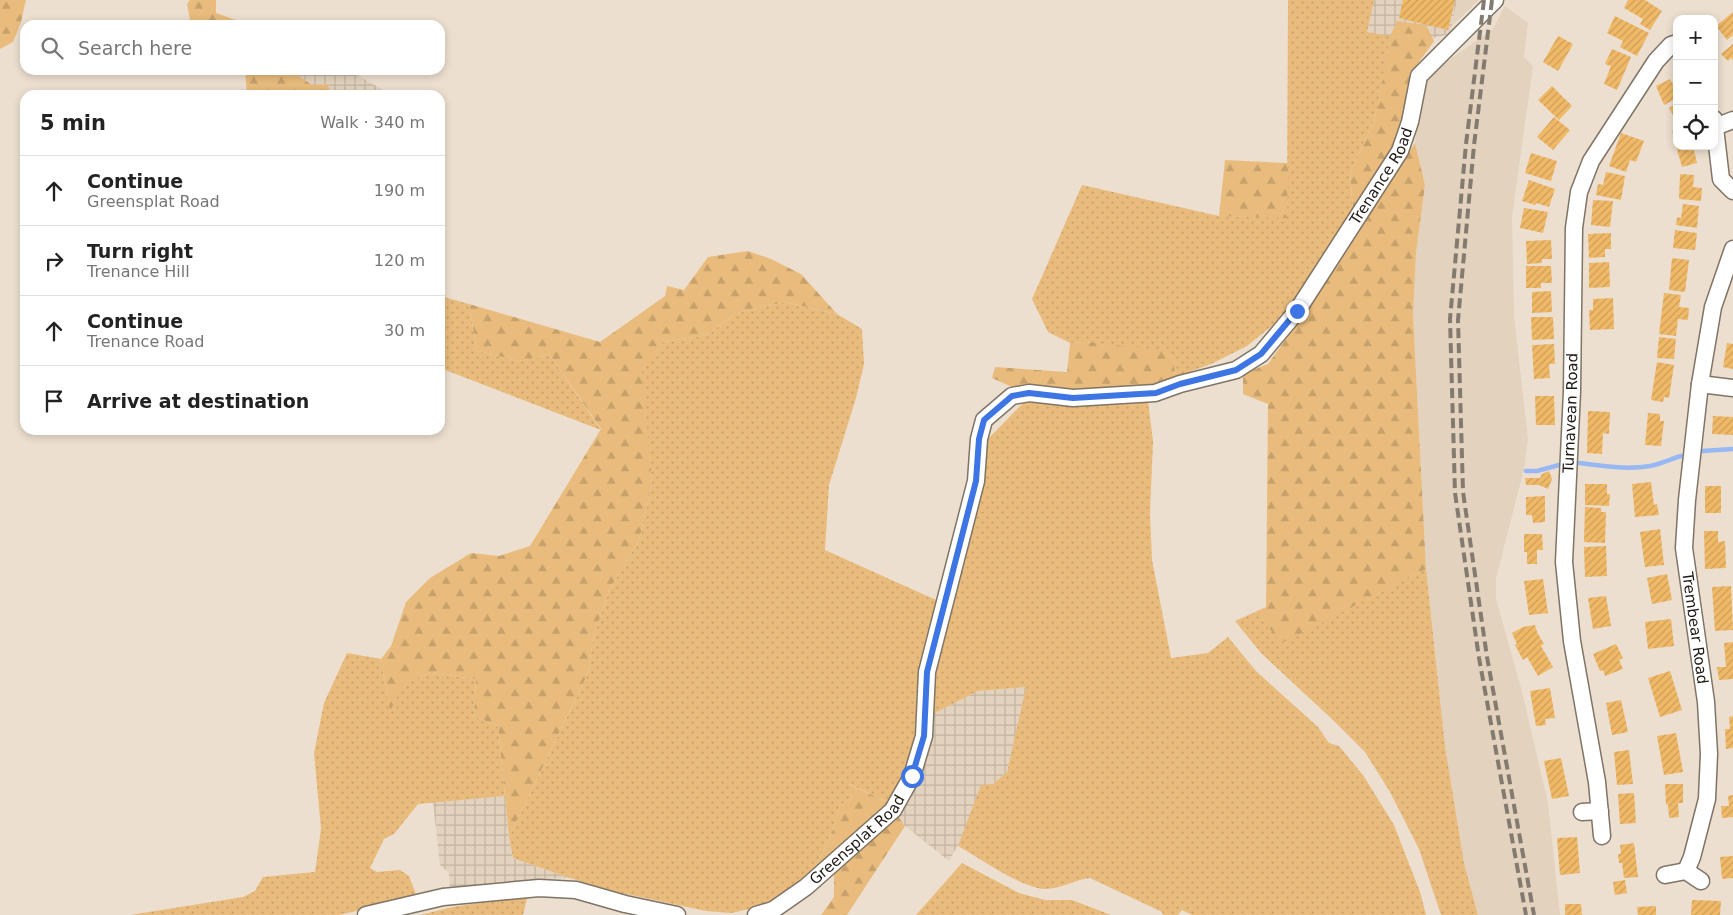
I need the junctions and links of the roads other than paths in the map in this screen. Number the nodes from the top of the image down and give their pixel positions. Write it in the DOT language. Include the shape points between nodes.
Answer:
graph roads {
  1 [pos="1494,0"];
  2 [pos="1673,44"];
  3 [pos="1733,120"];
  4 [pos="1718,122"];
  5 [pos="1718,150"];
  6 [pos="1733,191"];
  7 [pos="1733,249"];
  8 [pos="1700,384"];
  9 [pos="1733,388"];
  10 [pos="1012,396"];
  11 [pos="1600,811"];
  12 [pos="1582,812"];
  13 [pos="1602,836"];
  14 [pos="1686,871"];
  15 [pos="1665,875"];
  16 [pos="1701,881"];
  17 [pos="366,915"];
  18 [pos="677,915"];
  19 [pos="756,915"];
  1 -- 10 [label="street, Trenance Road" via="1419,76 1410,122 1400,151 1297,311 1261,354 1236,370 1156,393 1073,398 1029,393"];
  2 -- 11 [label="street, Turnavean Road" via="1656,61 1591,161 1579,192 1574,228 1572,391 1564,562 1572,641"];
  3 -- 4 [label="street"];
  5 -- 6 [label="street" via="1721,179"];
  7 -- 8 [label="street, Trembear Road" via="1712,307"];
  8 -- 9 [label="street"];
  8 -- 14 [label="street, Trembear Road" via="1684,548 1706,702 1709,754 1707,799"];
  10 -- 19 [label="street, Greensplat Road" via="984,420 979,439 976,481 927,672 924,736 912,776 893,810 814,881 772,910"];
  11 -- 12 [label="street"];
  11 -- 13 [label="street, Turnavean Road"];
  14 -- 15 [label="street"];
  14 -- 16 [label="street"];
  17 -- 18 [label="street" via="443,897 539,888 576,890"];
}
